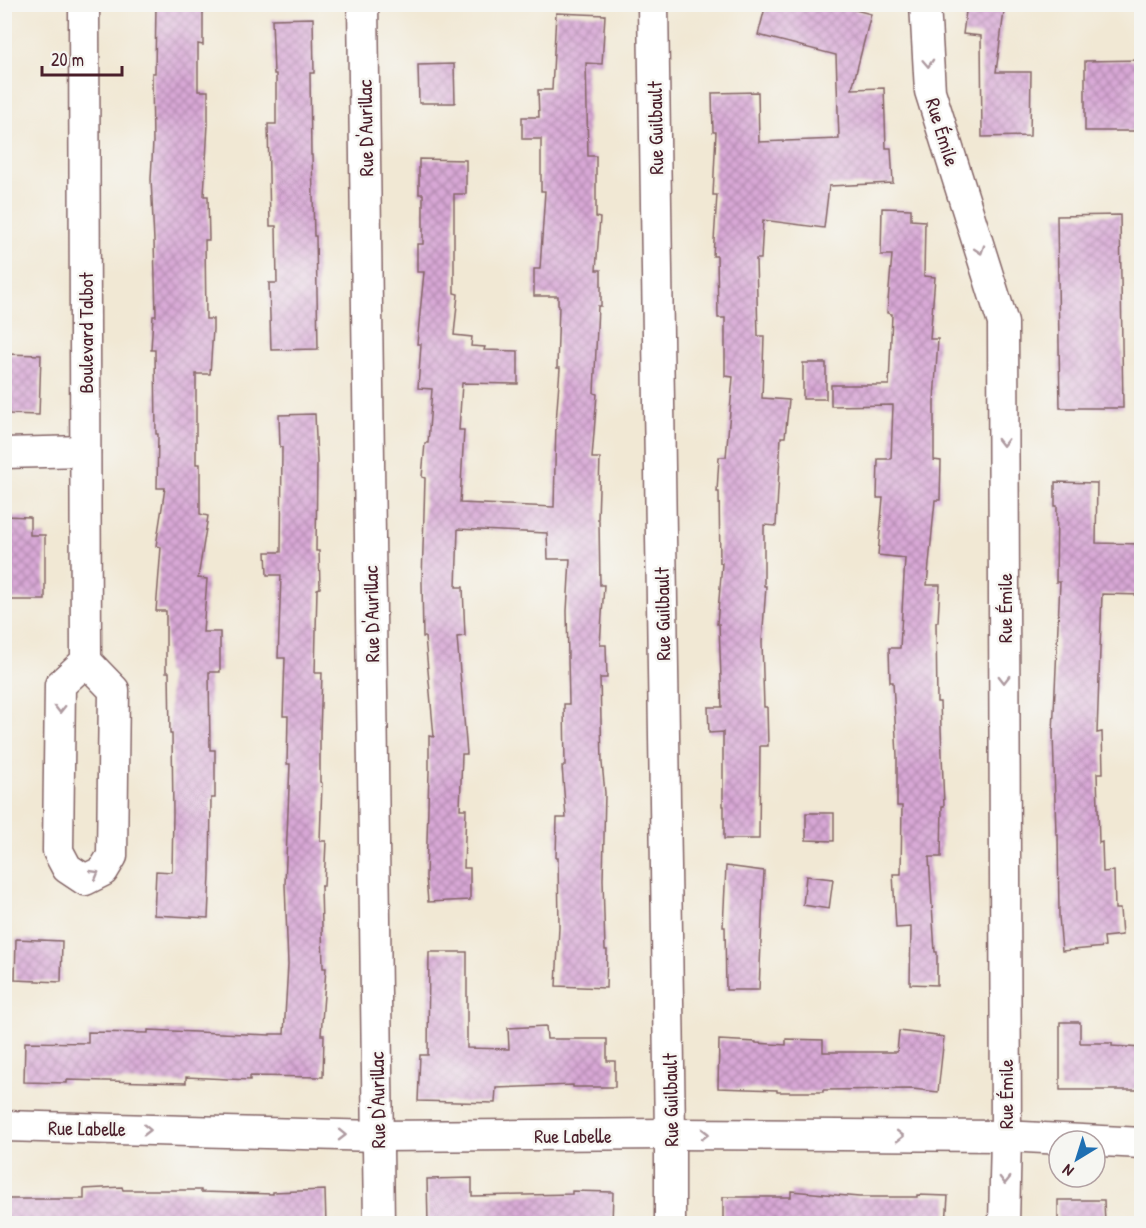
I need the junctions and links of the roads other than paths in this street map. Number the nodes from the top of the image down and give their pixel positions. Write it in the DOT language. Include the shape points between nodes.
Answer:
graph roads {
  1 [pos="84,4"];
  2 [pos="363,4"];
  3 [pos="653,4"];
  4 [pos="925,4"];
  5 [pos="85,451"];
  6 [pos="4,453"];
  7 [pos="86,661"];
  8 [pos="4,1126"];
  9 [pos="670,1134"];
  10 [pos="377,1136"];
  11 [pos="1005,1136"];
  12 [pos="1142,1143"];
  13 [pos="379,1224"];
  14 [pos="670,1224"];
  15 [pos="1004,1224"];
  1 -- 5 [label="street, Boulevard Talbot"];
  2 -- 10 [label="street, Rue D'Aurillac"];
  3 -- 9 [label="street, Rue Guilbault"];
  4 -- 11 [label="street, Rue Émile, one-way" via="930,91 1003,323"];
  5 -- 6 [label="street"];
  5 -- 7 [label="street, Boulevard Talbot"];
  7 -- 7 [label="street, one-way" via="60,685 58,851 67,868 85,880 103,871 112,856 114,690"];
  8 -- 10 [label="street, Rue Labelle, one-way"];
  9 -- 10 [label="street, Rue Labelle"];
  9 -- 11 [label="street, Rue Labelle, one-way"];
  9 -- 14 [label="street, Rue Guilbault"];
  10 -- 13 [label="street, Rue D'Aurillac"];
  11 -- 12 [label="street, Rue Labelle"];
  11 -- 15 [label="street, Rue Émile, one-way"];
}
